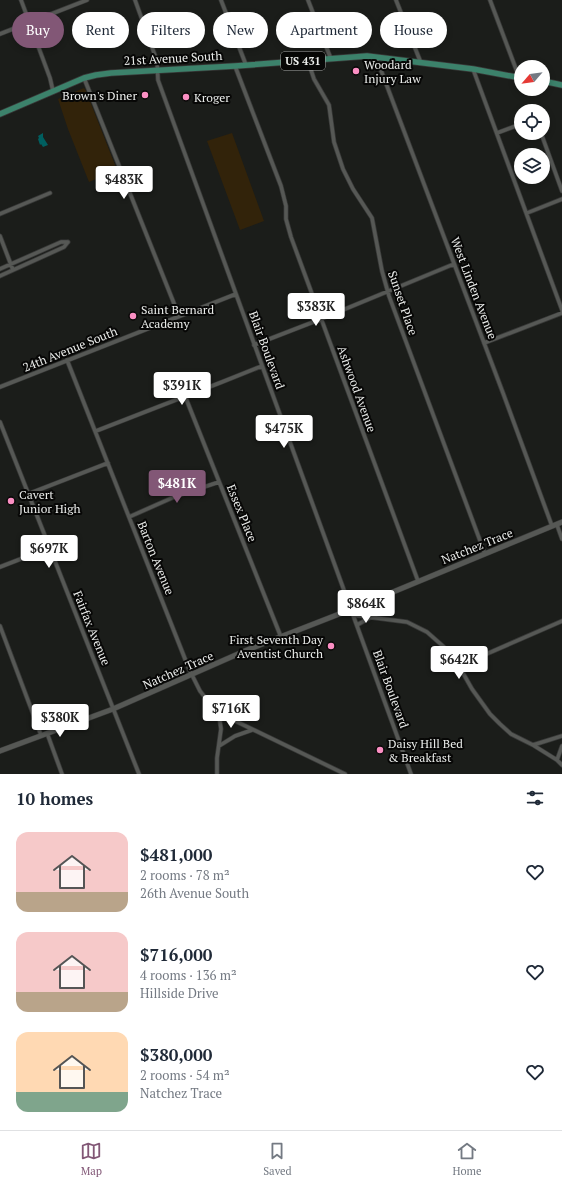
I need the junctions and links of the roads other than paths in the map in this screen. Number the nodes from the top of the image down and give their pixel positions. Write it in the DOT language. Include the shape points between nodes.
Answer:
graph roads {
  1 [pos="21,0"];
  2 [pos="87,0"];
  3 [pos="134,0"];
  4 [pos="221,0"];
  5 [pos="308,0"];
  6 [pos="396,0"];
  7 [pos="490,0"];
  8 [pos="26,12"];
  9 [pos="56,12"];
  10 [pos="12,29"];
  11 [pos="0,34"];
  12 [pos="39,48"];
  13 [pos="376,57"];
  14 [pos="331,59"];
  15 [pos="308,61"];
  16 [pos="514,62"];
  17 [pos="421,63"];
  18 [pos="246,65"];
  19 [pos="235,66"];
  20 [pos="473,69"];
  21 [pos="157,70"];
  22 [pos="514,76"];
  23 [pos="84,78"];
  24 [pos="550,82"];
  25 [pos="562,85"];
  26 [pos="53,91"];
  27 [pos="0,114"];
  28 [pos="514,127"];
  29 [pos="497,133"];
  30 [pos="544,140"];
  31 [pos="562,191"];
  32 [pos="50,193"];
  33 [pos="562,199"];
  34 [pos="527,213"];
  35 [pos="0,214"];
  36 [pos="0,236"];
  37 [pos="454,264"];
  38 [pos="10,265"];
  39 [pos="0,269"];
  40 [pos="13,270"];
  41 [pos="0,276"];
  42 [pos="388,291"];
  43 [pos="236,294"];
  44 [pos="562,311"];
  45 [pos="179,316"];
  46 [pos="321,319"];
  47 [pos="484,343"];
  48 [pos="254,344"];
  49 [pos="67,360"];
  50 [pos="262,366"];
  51 [pos="0,387"];
  52 [pos="185,396"];
  53 [pos="0,422"];
  54 [pos="96,431"];
  55 [pos="108,463"];
  56 [pos="219,482"];
  57 [pos="28,494"];
  58 [pos="129,517"];
  59 [pos="557,524"];
  60 [pos="562,539"];
  61 [pos="49,548"];
  62 [pos="485,554"];
  63 [pos="0,567"];
  64 [pos="418,581"];
  65 [pos="366,603"];
  66 [pos="352,609"];
  67 [pos="353,615"];
  68 [pos="371,617"];
  69 [pos="379,618"];
  70 [pos="562,621"];
  71 [pos="357,625"];
  72 [pos="0,626"];
  73 [pos="281,637"];
  74 [pos="459,666"];
  75 [pos="191,674"];
  76 [pos="113,709"];
  77 [pos="218,715"];
  78 [pos="252,730"];
  79 [pos="47,733"];
  80 [pos="41,735"];
  81 [pos="562,736"];
  82 [pos="533,745"];
  83 [pos="219,746"];
  84 [pos="562,746"];
  85 [pos="0,751"];
  86 [pos="557,760"];
  87 [pos="562,765"];
  88 [pos="62,774"];
  89 [pos="139,774"];
  90 [pos="217,774"];
  91 [pos="345,774"];
  92 [pos="411,774"];
  1 -- 8 [label="street"];
  2 -- 9 [label="street"];
  3 -- 21 [label="street, Blair Boulevard" via="157,62"];
  4 -- 18 [label="street"];
  5 -- 14 [label="street"];
  6 -- 17 [label="street"];
  7 -- 16 [label="street"];
  10 -- 11 [label="street"];
  12 -- 26 [label="street"];
  13 -- 14 [label="main road, 21st Avenue South / US 431"];
  13 -- 17 [label="main road, 21st Avenue South / US 431"];
  13 -- 37 [label="street, West Linden Avenue"];
  14 -- 15 [label="main road, 21st Avenue South / US 431"];
  15 -- 18 [label="main road, 21st Avenue South / US 431"];
  15 -- 42 [label="street, Sunset Place" via="314,79 329,105 334,142 343,170 372,218"];
  17 -- 20 [label="main road, 21st Avenue South / US 431"];
  18 -- 19 [label="main road, 21st Avenue South / US 431"];
  19 -- 21 [label="main road, 21st Avenue South / US 431"];
  19 -- 46 [label="street, Ashwood Avenue" via="280,186 286,206 286,219"];
  20 -- 22 [label="main road, 21st Avenue South / US 431"];
  20 -- 29 [label="street"];
  21 -- 23 [label="main road, 21st Avenue South / US 431" via="111,73"];
  21 -- 43 [label="street, Blair Boulevard" via="158,80"];
  23 -- 26 [label="main road, 21st Avenue South / US 431"];
  23 -- 45 [label="street"];
  24 -- 25 [label="main road"];
  26 -- 27 [label="main road, 21st Avenue South / US 431"];
  28 -- 29 [label="street"];
  29 -- 34 [label="street"];
  30 -- 31 [label="street"];
  32 -- 35 [label="street"];
  33 -- 34 [label="street"];
  34 -- 44 [label="street"];
  36 -- 38 [label="street"];
  37 -- 42 [label="street"];
  37 -- 47 [label="street, West Linden Avenue"];
  38 -- 39 [label="street"];
  38 -- 40 [label="street"];
  38 -- 40 [label="street" via="61,242 68,242 64,247"];
  40 -- 41 [label="street"];
  42 -- 46 [label="street"];
  42 -- 62 [label="street, Sunset Place"];
  43 -- 45 [label="street, 24th Avenue South"];
  43 -- 48 [label="street, Blair Boulevard"];
  44 -- 47 [label="street"];
  45 -- 49 [label="street, 24th Avenue South"];
  46 -- 48 [label="street"];
  46 -- 64 [label="street, Ashwood Avenue"];
  47 -- 59 [label="street, West Linden Avenue"];
  48 -- 50 [label="street, Blair Boulevard"];
  49 -- 51 [label="street, 24th Avenue South"];
  49 -- 54 [label="street, Barton Avenue"];
  50 -- 52 [label="street"];
  50 -- 66 [label="street, Blair Boulevard"];
  52 -- 54 [label="street"];
  52 -- 56 [label="street, Essex Place"];
  53 -- 57 [label="street, Fairfax Avenue"];
  54 -- 55 [label="street, Barton Avenue"];
  55 -- 57 [label="street"];
  55 -- 58 [label="street, Barton Avenue"];
  56 -- 58 [label="street" via="174,497"];
  56 -- 73 [label="street, Essex Place"];
  57 -- 61 [label="street, Fairfax Avenue"];
  58 -- 75 [label="street, Barton Avenue"];
  59 -- 60 [label="street, West Linden Avenue"];
  59 -- 62 [label="main road, Natchez Trace"];
  61 -- 63 [label="street"];
  61 -- 76 [label="street, Fairfax Avenue"];
  62 -- 64 [label="main road, Natchez Trace"];
  64 -- 65 [label="main road, Natchez Trace"];
  65 -- 66 [label="main road, Natchez Trace"];
  65 -- 69 [label="street" via="370,612"];
  66 -- 67 [label="street, Blair Boulevard"];
  66 -- 73 [label="main road, Natchez Trace"];
  67 -- 68 [label="street"];
  67 -- 71 [label="street, Blair Boulevard"];
  68 -- 69 [label="street"];
  68 -- 71 [label="street"];
  69 -- 74 [label="street" via="407,622 427,632 444,647"];
  70 -- 74 [label="street"];
  71 -- 92 [label="street, Blair Boulevard"];
  72 -- 80 [label="street"];
  73 -- 75 [label="main road, Natchez Trace"];
  74 -- 82 [label="street" via="490,714 511,734"];
  75 -- 76 [label="main road, Natchez Trace"];
  75 -- 77 [label="street, Barton Avenue" via="200,692"];
  76 -- 79 [label="main road, Natchez Trace"];
  76 -- 89 [label="street, Fairfax Avenue"];
  77 -- 78 [label="street"];
  77 -- 83 [label="street" via="221,729"];
  78 -- 83 [label="street" via="235,736"];
  78 -- 91 [label="street"];
  79 -- 80 [label="main road, Natchez Trace"];
  79 -- 88 [label="street"];
  80 -- 85 [label="main road, Natchez Trace"];
  81 -- 82 [label="street"];
  82 -- 86 [label="street"];
  83 -- 90 [label="street"];
  84 -- 86 [label="street"];
  86 -- 87 [label="street"];
}
